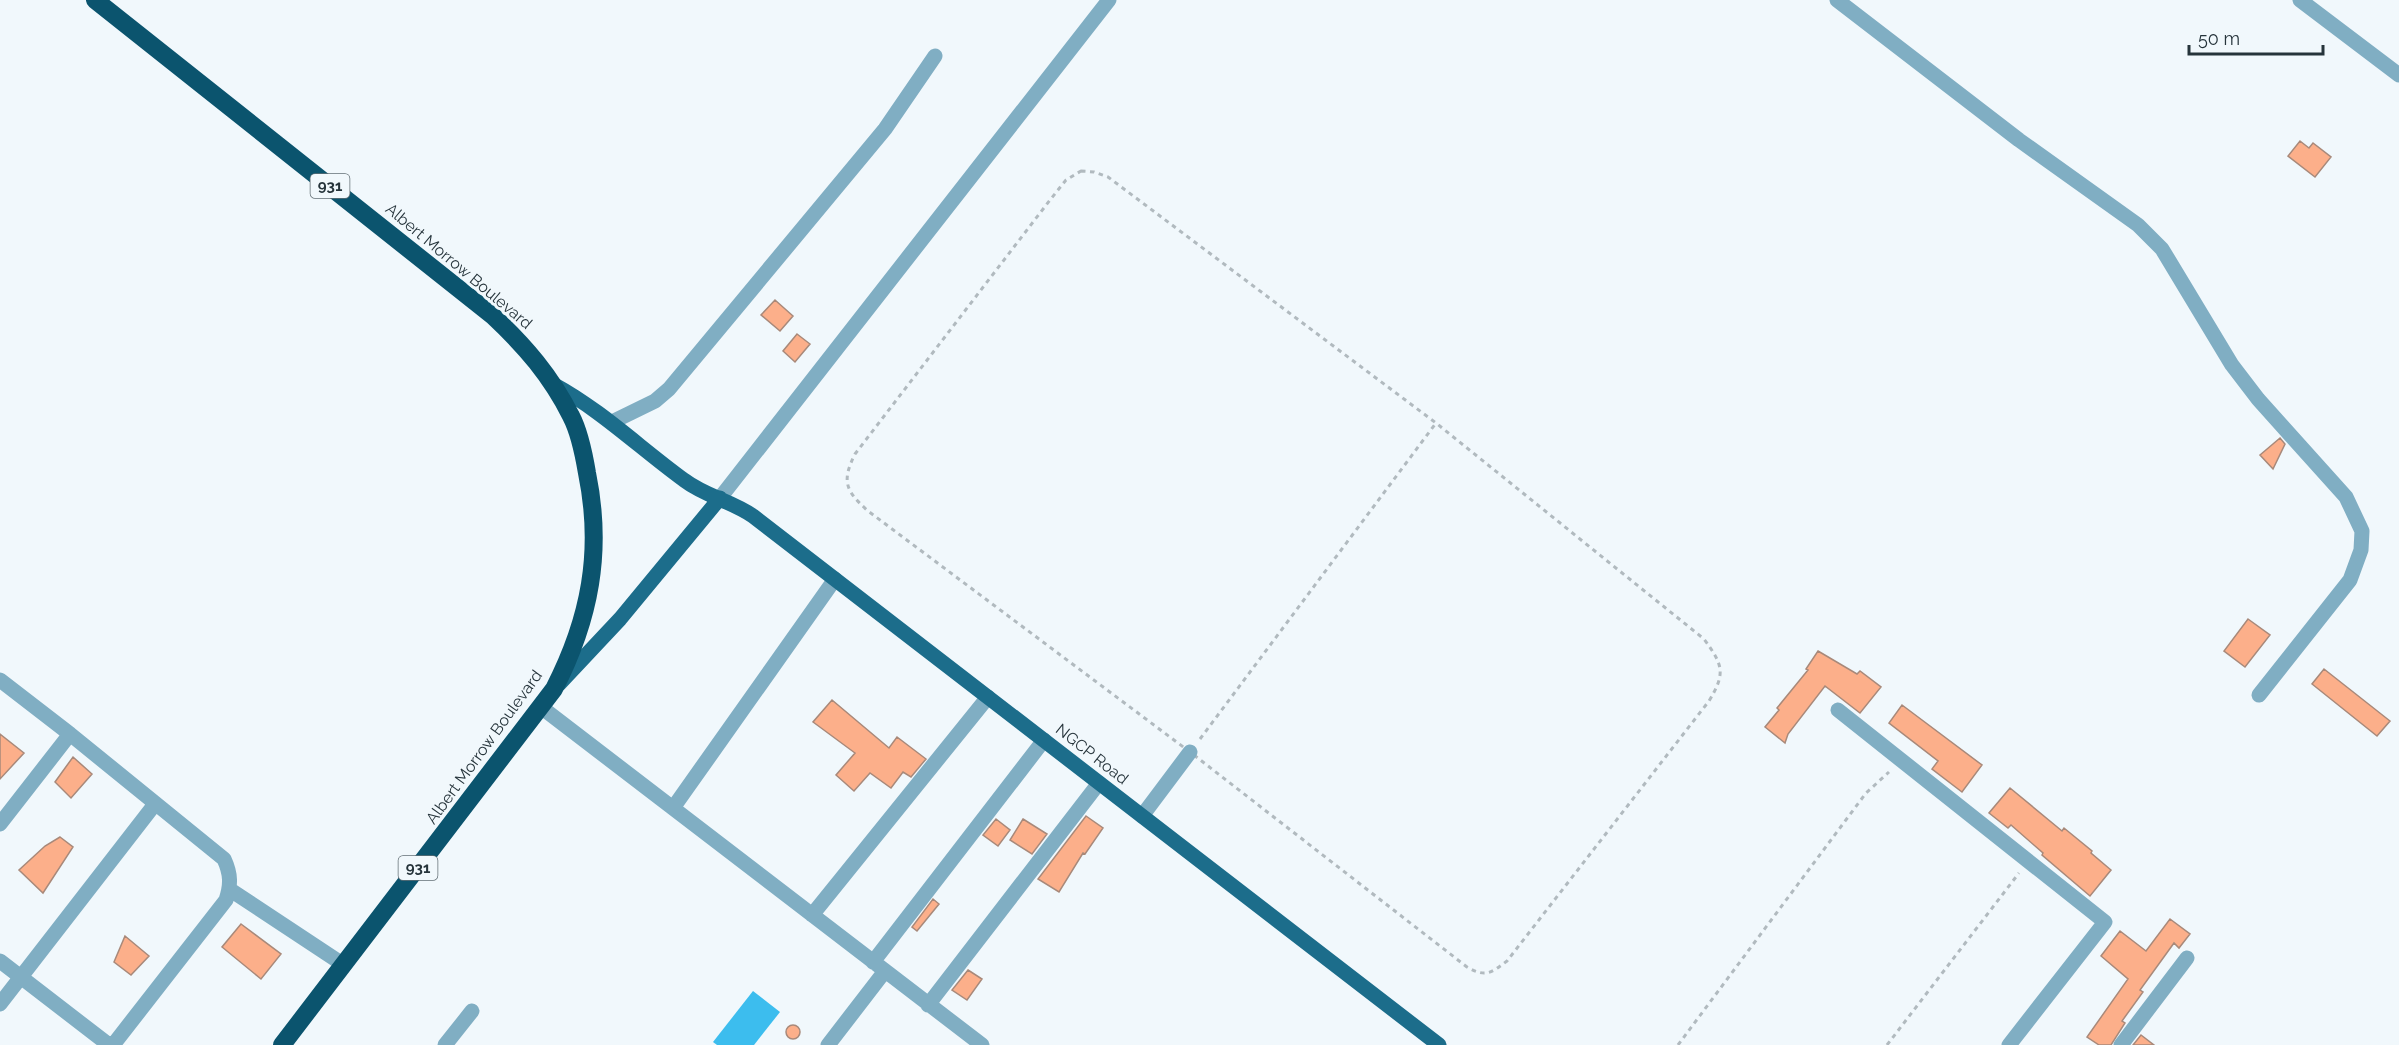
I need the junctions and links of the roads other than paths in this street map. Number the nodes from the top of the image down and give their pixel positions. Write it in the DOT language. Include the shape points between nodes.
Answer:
graph roads {
  1 [pos="95,0"];
  2 [pos="1109,0"];
  3 [pos="1837,0"];
  4 [pos="2300,0"];
  5 [pos="935,56"];
  6 [pos="2399,75"];
  7 [pos="553,384"];
  8 [pos="612,422"];
  9 [pos="720,498"];
  10 [pos="835,579"];
  11 [pos="0,680"];
  12 [pos="554,689"];
  13 [pos="2259,695"];
  14 [pos="988,697"];
  15 [pos="541,707"];
  16 [pos="1838,710"];
  17 [pos="70,734"];
  18 [pos="1044,740"];
  19 [pos="1190,753"];
  20 [pos="1100,783"];
  21 [pos="155,804"];
  22 [pos="673,808"];
  23 [pos="1142,816"];
  24 [pos="0,824"];
  25 [pos="230,889"];
  26 [pos="812,915"];
  27 [pos="2187,958"];
  28 [pos="0,961"];
  29 [pos="344,965"];
  30 [pos="879,967"];
  31 [pos="21,978"];
  32 [pos="0,1004"];
  33 [pos="928,1005"];
  34 [pos="472,1011"];
  35 [pos="453,1042"];
  36 [pos="111,1045"];
  37 [pos="282,1045"];
  38 [pos="828,1045"];
  39 [pos="982,1045"];
  40 [pos="1439,1045"];
  41 [pos="2009,1045"];
  42 [pos="2121,1045"];
  1 -- 7 [label="highway, Albert Morrow Boulevard / 931" via="493,316 526,346"];
  2 -- 9 [label="street"];
  3 -- 13 [label="street" via="2019,140 2138,225 2162,249 2232,365 2346,498 2362,531 2361,550 2350,580"];
  4 -- 6 [label="street"];
  5 -- 8 [label="street" via="885,129 669,389 655,401"];
  7 -- 8 [label="main road, NGCP Road"];
  7 -- 12 [label="highway, Albert Morrow Boulevard / 931" via="573,418 584,456 595,544 582,622"];
  8 -- 9 [label="main road, NGCP Road" via="685,480"];
  9 -- 10 [label="main road, NGCP Road" via="753,516"];
  9 -- 12 [label="main road" via="620,619"];
  10 -- 14 [label="main road, NGCP Road"];
  10 -- 22 [label="street"];
  11 -- 17 [label="street"];
  12 -- 15 [label="highway, Albert Morrow Boulevard / 931"];
  14 -- 18 [label="main road, NGCP Road"];
  14 -- 26 [label="street"];
  15 -- 22 [label="street"];
  15 -- 29 [label="highway, Albert Morrow Boulevard / 931"];
  16 -- 41 [label="street" via="2105,922"];
  17 -- 21 [label="street"];
  17 -- 24 [label="street"];
  18 -- 20 [label="main road, NGCP Road"];
  18 -- 30 [label="street"];
  19 -- 23 [label="street"];
  20 -- 23 [label="main road, NGCP Road"];
  20 -- 33 [label="street"];
  21 -- 25 [label="street" via="224,860"];
  21 -- 31 [label="street"];
  22 -- 26 [label="street"];
  23 -- 40 [label="main road, NGCP Road"];
  25 -- 29 [label="street"];
  25 -- 36 [label="street" via="226,900"];
  26 -- 30 [label="street"];
  27 -- 42 [label="street"];
  28 -- 31 [label="street"];
  29 -- 37 [label="highway, Albert Morrow Boulevard / 931"];
  30 -- 33 [label="street"];
  30 -- 38 [label="street"];
  31 -- 32 [label="street"];
  31 -- 36 [label="street"];
  33 -- 39 [label="street"];
  34 -- 35 [label="street"];
}
